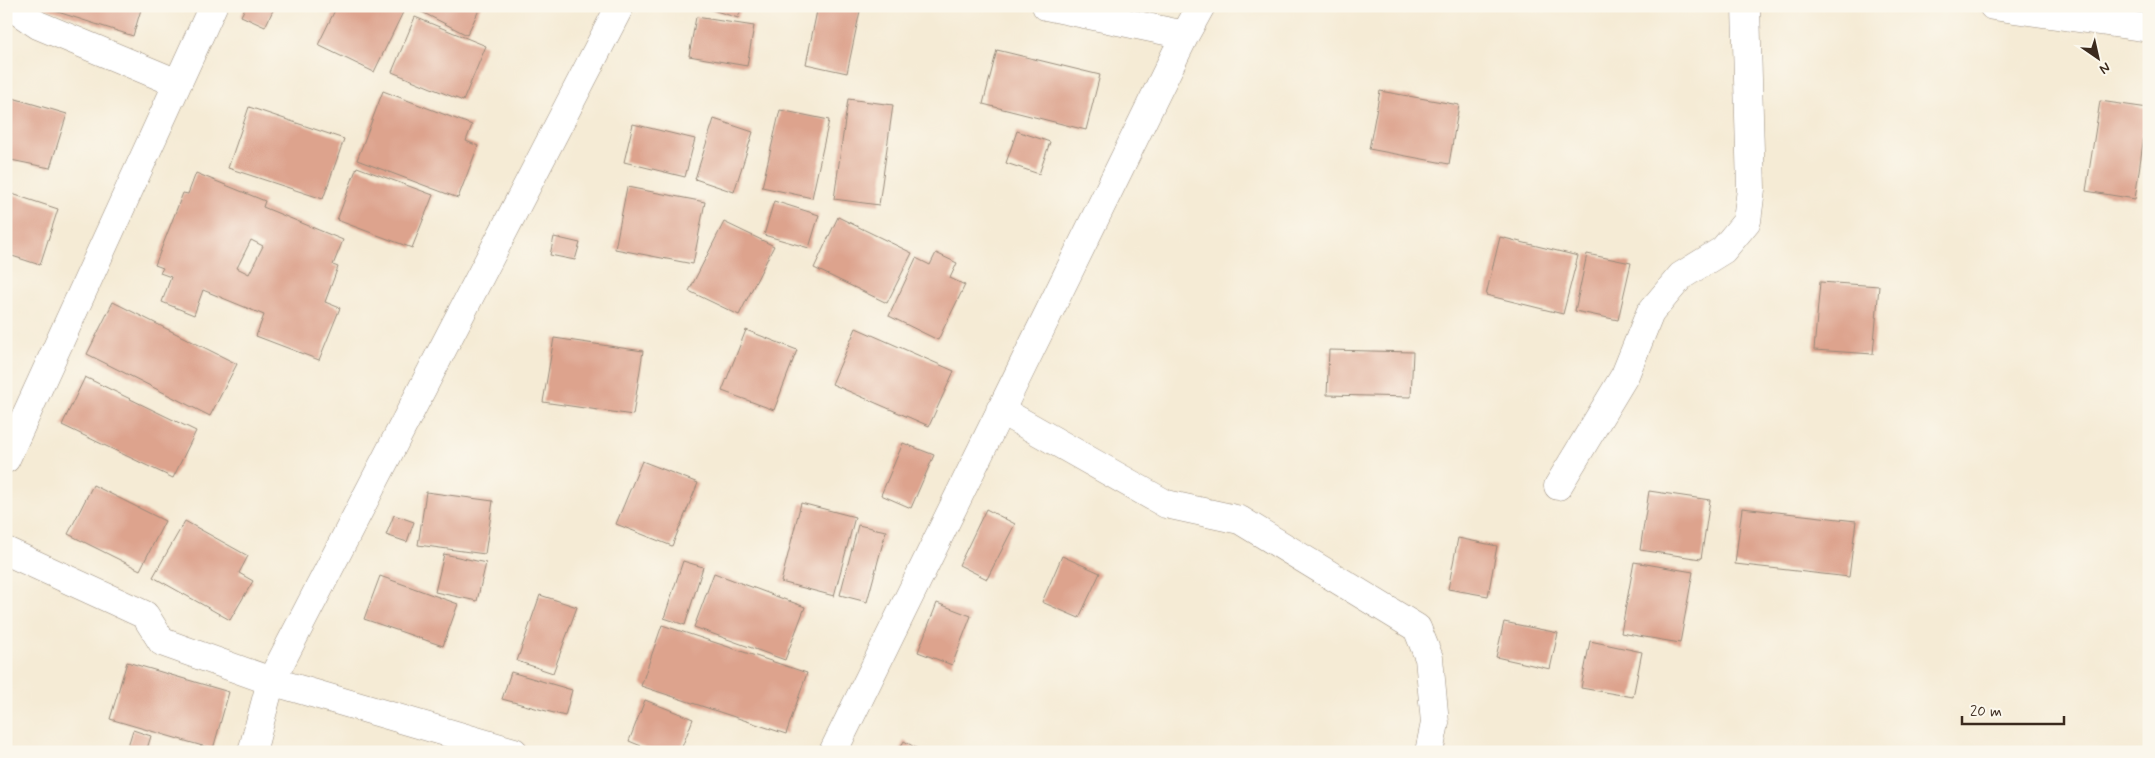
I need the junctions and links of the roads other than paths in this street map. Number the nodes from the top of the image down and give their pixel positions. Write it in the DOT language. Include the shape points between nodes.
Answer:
graph roads {
  1 [pos="10,6"];
  2 [pos="213,6"];
  3 [pos="620,6"];
  4 [pos="1046,6"];
  5 [pos="1201,6"];
  6 [pos="1746,6"];
  7 [pos="1993,6"];
  8 [pos="2149,28"];
  9 [pos="1185,35"];
  10 [pos="177,83"];
  11 [pos="1000,410"];
  12 [pos="6,459"];
  13 [pos="1558,486"];
  14 [pos="6,551"];
  15 [pos="271,681"];
  16 [pos="252,752"];
  17 [pos="514,752"];
  18 [pos="833,752"];
  19 [pos="1429,752"];
  1 -- 10 [label="street" via="38,25"];
  2 -- 10 [label="street"];
  3 -- 15 [label="street"];
  4 -- 9 [label="street"];
  5 -- 9 [label="street"];
  6 -- 13 [label="street" via="1751,189 1747,221 1722,250 1682,276 1650,313 1625,376"];
  7 -- 8 [label="street"];
  9 -- 11 [label="street"];
  10 -- 12 [label="street"];
  11 -- 18 [label="street"];
  11 -- 19 [label="street" via="1166,504 1240,520 1417,628 1429,658 1435,723"];
  14 -- 15 [label="street" via="145,615 162,642"];
  15 -- 16 [label="street"];
  15 -- 17 [label="street"];
}
